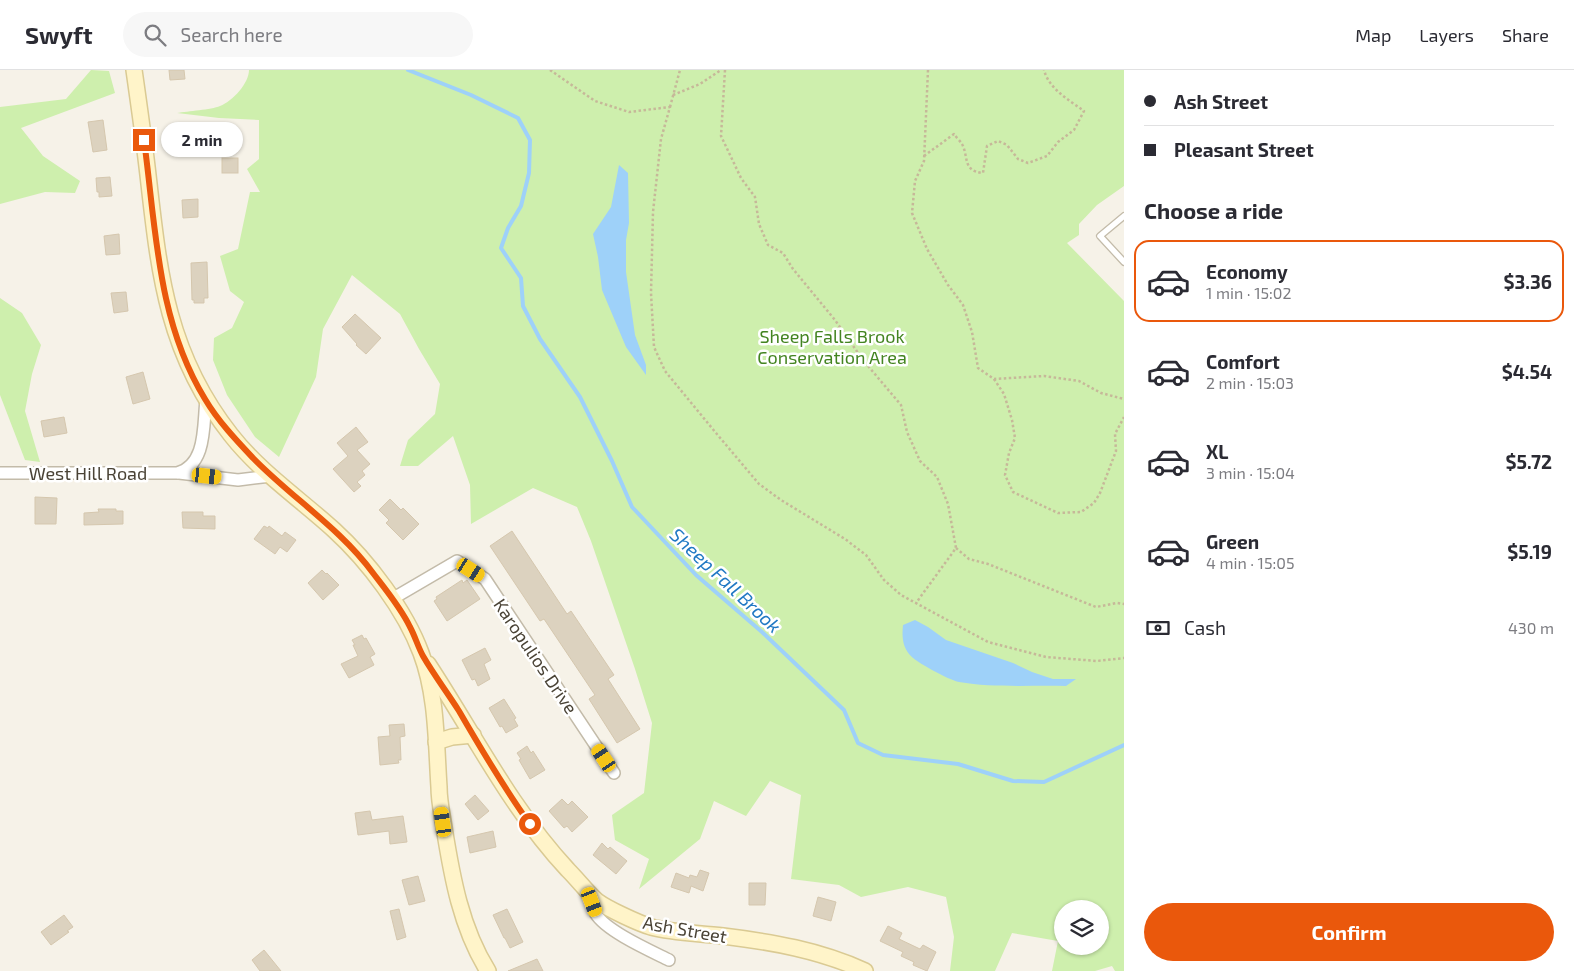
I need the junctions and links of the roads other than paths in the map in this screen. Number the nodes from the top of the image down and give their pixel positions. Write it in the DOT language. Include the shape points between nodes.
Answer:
graph roads {
  1 [pos="134,70"];
  2 [pos="1124,216"];
  3 [pos="1124,262"];
  4 [pos="206,400"];
  5 [pos="0,473"];
  6 [pos="177,473"];
  7 [pos="271,476"];
  8 [pos="392,599"];
  9 [pos="422,655"];
  10 [pos="472,735"];
  11 [pos="436,742"];
  12 [pos="614,773"];
  13 [pos="592,895"];
  14 [pos="670,960"];
  15 [pos="488,971"];
  16 [pos="865,971"];
  1 -- 4 [label="street" via="164,290 182,351"];
  2 -- 3 [label="lane" via="1100,236"];
  4 -- 6 [label="street" via="199,454 186,471"];
  4 -- 7 [label="street" via="232,436"];
  5 -- 6 [label="street, West Hill Road"];
  6 -- 7 [label="street, West Hill Road" via="238,480"];
  7 -- 8 [label="street" via="354,550"];
  8 -- 9 [label="street" via="409,625"];
  8 -- 12 [label="street, Karopulios Drive" via="457,561 485,579"];
  9 -- 10 [label="street, Ash Street"];
  9 -- 11 [label="street"];
  10 -- 11 [label="street"];
  10 -- 13 [label="street, Ash Street" via="551,852"];
  11 -- 15 [label="street" via="439,791 455,886 472,941"];
  13 -- 14 [label="street" via="597,915 611,928"];
  13 -- 16 [label="street, Ash Street" via="597,901 650,926 790,946 846,962"];
}
